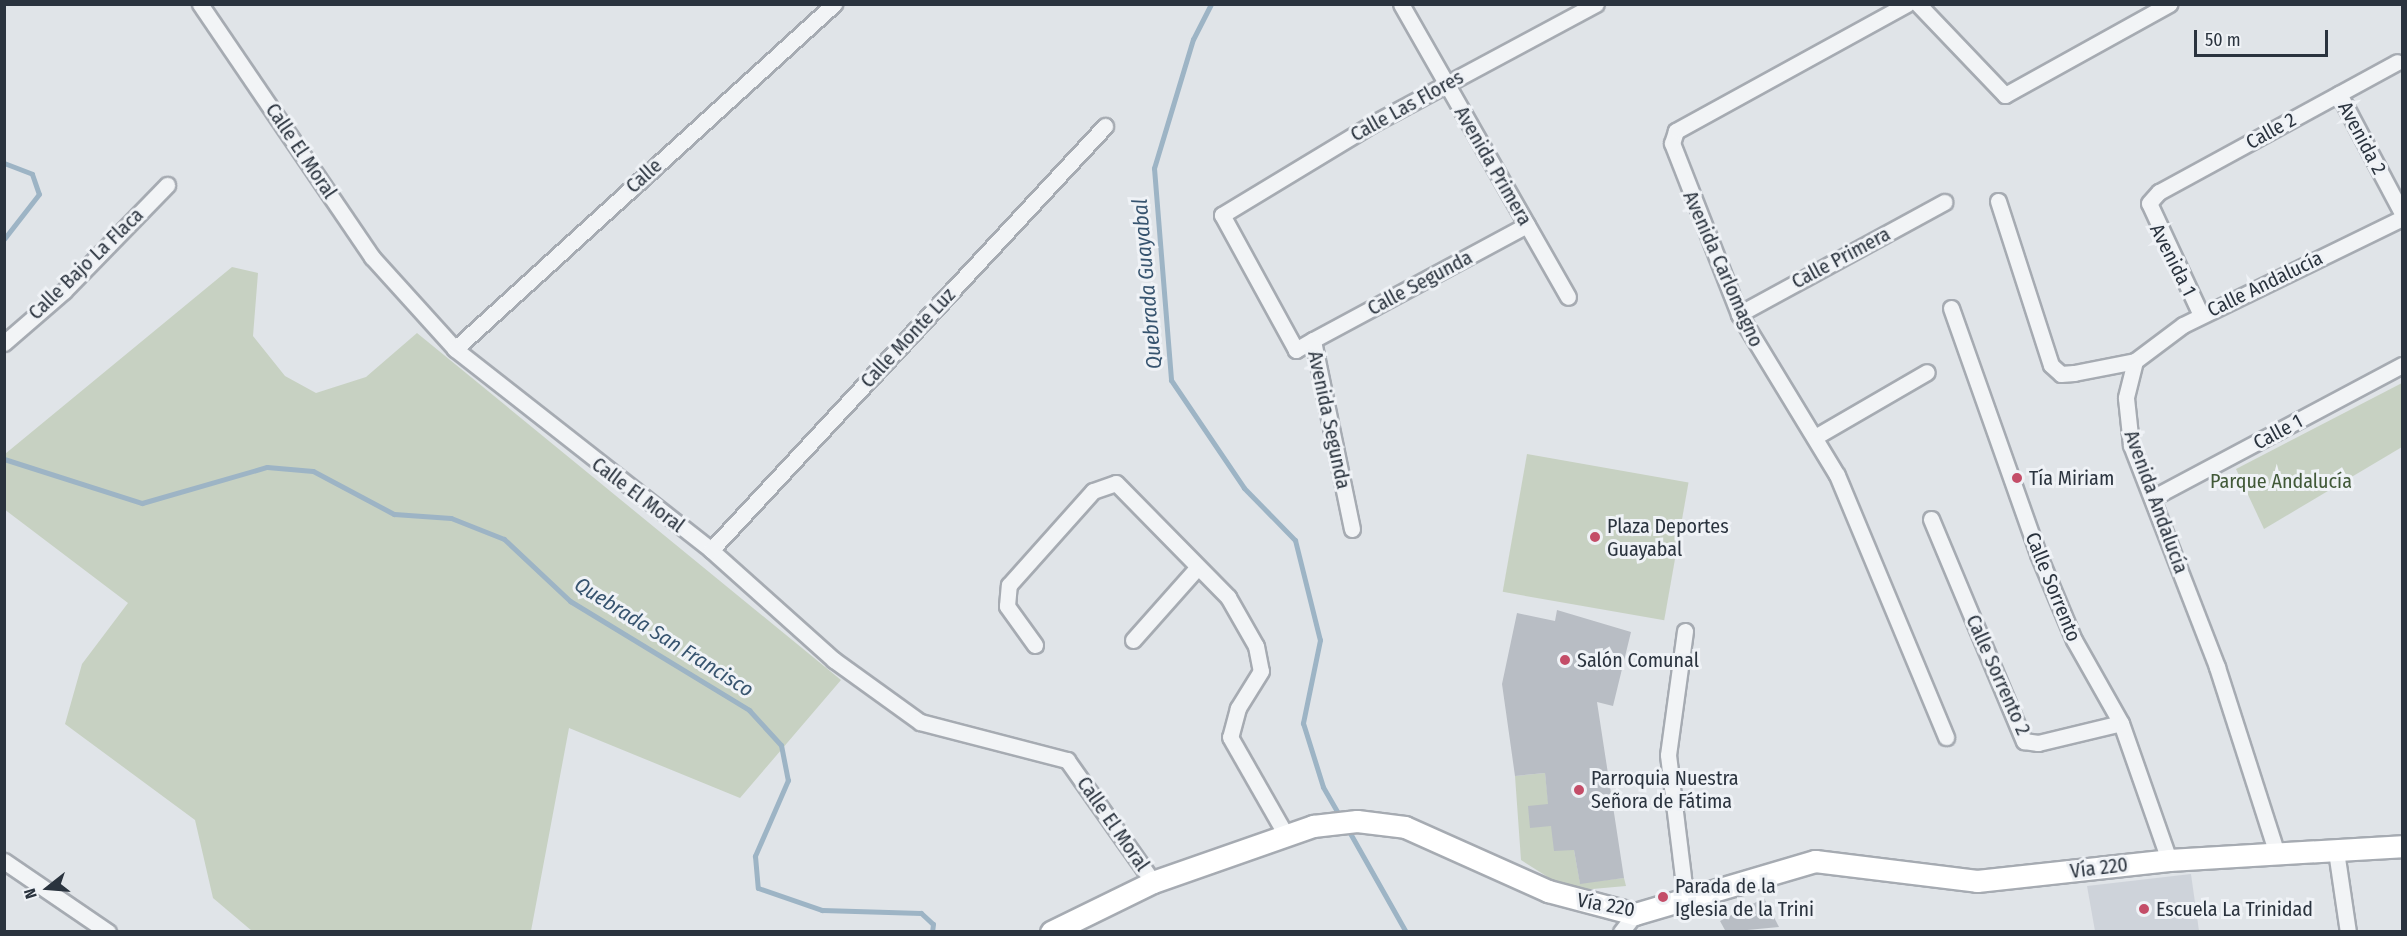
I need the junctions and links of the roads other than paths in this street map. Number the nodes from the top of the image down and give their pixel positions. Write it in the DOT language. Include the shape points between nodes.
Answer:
graph roads {
  1 [pos="200,4"];
  2 [pos="834,4"];
  3 [pos="1401,4"];
  4 [pos="1596,4"];
  5 [pos="1906,4"];
  6 [pos="1918,4"];
  7 [pos="2169,4"];
  8 [pos="2397,62"];
  9 [pos="1446,84"];
  10 [pos="2339,94"];
  11 [pos="1105,126"];
  12 [pos="167,185"];
  13 [pos="1998,201"];
  14 [pos="1944,202"];
  15 [pos="2149,203"];
  16 [pos="2403,213"];
  17 [pos="1222,214"];
  18 [pos="2403,218"];
  19 [pos="1527,225"];
  20 [pos="1568,297"];
  21 [pos="1951,308"];
  22 [pos="1739,314"];
  23 [pos="2201,315"];
  24 [pos="9,339"];
  25 [pos="1313,340"];
  26 [pos="455,349"];
  27 [pos="2135,361"];
  28 [pos="2403,365"];
  29 [pos="1927,372"];
  30 [pos="1815,437"];
  31 [pos="2152,498"];
  32 [pos="1931,519"];
  33 [pos="1352,529"];
  34 [pos="711,550"];
  35 [pos="1197,568"];
  36 [pos="1685,631"];
  37 [pos="1133,640"];
  38 [pos="1035,645"];
  39 [pos="2121,723"];
  40 [pos="1946,737"];
  41 [pos="1286,836"];
  42 [pos="2402,847"];
  43 [pos="2336,850"];
  44 [pos="2277,854"];
  45 [pos="2169,860"];
  46 [pos="4,861"];
  47 [pos="1153,882"];
  48 [pos="1686,902"];
  49 [pos="1635,914"];
  50 [pos="108,932"];
  51 [pos="1051,932"];
  52 [pos="1621,932"];
  53 [pos="2348,932"];
  1 -- 26 [label="street, Calle El Moral" via="372,257"];
  2 -- 26 [label="street, Calle"];
  3 -- 9 [label="street, Avenida Primera"];
  4 -- 9 [label="street, Calle Las Flores"];
  5 -- 22 [label="street, Avenida Carlomagno" via="1676,131 1673,156"];
  6 -- 7 [label="street" via="1999,93 2012,94"];
  8 -- 10 [label="street, Calle 2"];
  9 -- 17 [label="street, Calle Las Flores"];
  9 -- 19 [label="street, Avenida Primera"];
  10 -- 15 [label="street, Calle 2" via="2159,192"];
  10 -- 16 [label="street, Avenida 2"];
  11 -- 34 [label="street, Calle Monte Luz"];
  12 -- 24 [label="street, Calle Bajo La Flaca"];
  13 -- 27 [label="street" via="2051,365 2061,374"];
  14 -- 22 [label="street, Calle Primera"];
  15 -- 23 [label="street, Avenida 1"];
  17 -- 25 [label="street, Avenida Segunda" via="1296,350"];
  18 -- 23 [label="street, Calle Andalucía"];
  19 -- 20 [label="street, Avenida Primera"];
  19 -- 25 [label="street, Calle Segunda"];
  21 -- 39 [label="street, Calle Sorrento" via="2038,554 2074,640"];
  22 -- 30 [label="street, Avenida Carlomagno"];
  23 -- 27 [label="street, Calle Andalucía"];
  25 -- 33 [label="street, Avenida Segunda"];
  26 -- 34 [label="street, Calle El Moral"];
  27 -- 31 [label="street, Avenida Andalucía" via="2126,422"];
  28 -- 31 [label="street, Calle 1"];
  29 -- 30 [label="street"];
  30 -- 40 [label="street, Avenida Carlomagno" via="1837,475"];
  31 -- 44 [label="street, Avenida Andalucía" via="2217,667"];
  32 -- 39 [label="street, Calle Sorrento 2" via="2024,741 2038,743"];
  34 -- 47 [label="street, Calle El Moral" via="834,660 920,722 1067,760"];
  35 -- 37 [label="street"];
  35 -- 38 [label="street" via="1158,532 1126,489 1103,484 1009,585 1007,606"];
  35 -- 41 [label="street" via="1228,597 1260,658 1257,682 1238,708 1230,737"];
  36 -- 48 [label="street" via="1668,756"];
  39 -- 45 [label="street, Calle Sorrento"];
  41 -- 47 [label="main road, Vía 220"];
  41 -- 49 [label="main road, Vía 220" via="1313,826 1357,821 1406,826 1548,891"];
  42 -- 43 [label="main road, Vía 220"];
  43 -- 44 [label="main road, Vía 220"];
  43 -- 53 [label="street"];
  44 -- 45 [label="main road, Vía 220"];
  45 -- 48 [label="main road, Vía 220" via="1977,881 1815,861 1784,866"];
  46 -- 50 [label="street"];
  47 -- 51 [label="main road, Vía 220"];
  48 -- 49 [label="main road, Vía 220"];
  49 -- 52 [label="street"];
}
